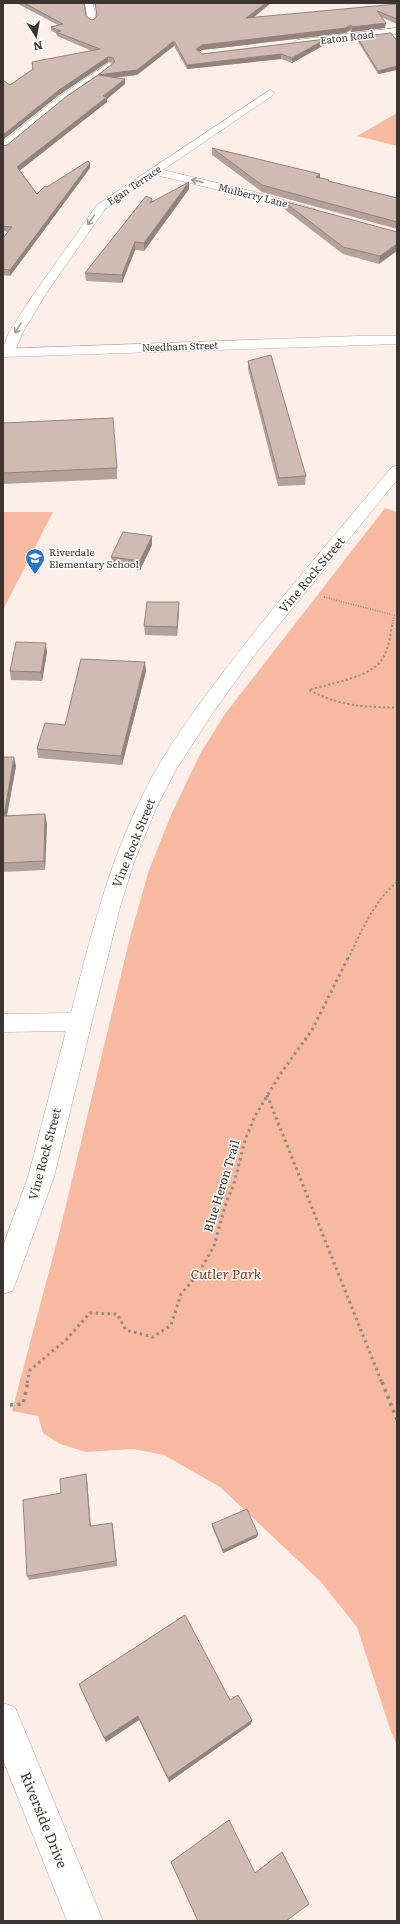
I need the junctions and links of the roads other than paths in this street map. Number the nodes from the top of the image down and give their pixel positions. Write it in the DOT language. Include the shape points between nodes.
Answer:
graph roads {
  1 [pos="89,3"];
  2 [pos="92,20"];
  3 [pos="397,31"];
  4 [pos="288,44"];
  5 [pos="108,66"];
  6 [pos="270,93"];
  7 [pos="3,136"];
  8 [pos="16,136"];
  9 [pos="3,147"];
  10 [pos="154,171"];
  11 [pos="320,213"];
  12 [pos="397,336"];
  13 [pos="358,340"];
  14 [pos="397,340"];
  15 [pos="5,353"];
  16 [pos="397,470"];
  17 [pos="80,1022"];
  18 [pos="3,1023"];
  19 [pos="3,1282"];
  20 [pos="3,1719"];
  21 [pos="85,1921"];
  1 -- 2 [label="street"];
  3 -- 4 [label="street, Eaton Road"];
  5 -- 8 [label="street"];
  6 -- 10 [label="street, Egan Terrace"];
  7 -- 8 [label="street"];
  8 -- 9 [label="street"];
  11 -- 10 [label="street, Mulberry Lane, one-way"];
  10 -- 15 [label="street, Egan Terrace, one-way" via="111,200 94,215 20,325"];
  12 -- 13 [label="street, Needham Street"];
  13 -- 14 [label="street, Needham Street"];
  13 -- 15 [label="street, Needham Street"];
  16 -- 17 [label="street, Vine Rock Street" via="250,649 205,710 168,767 147,806 124,862 109,907"];
  17 -- 18 [label="street"];
  17 -- 19 [label="street, Vine Rock Street" via="41,1177"];
  20 -- 21 [label="street, Riverside Drive"];
}
